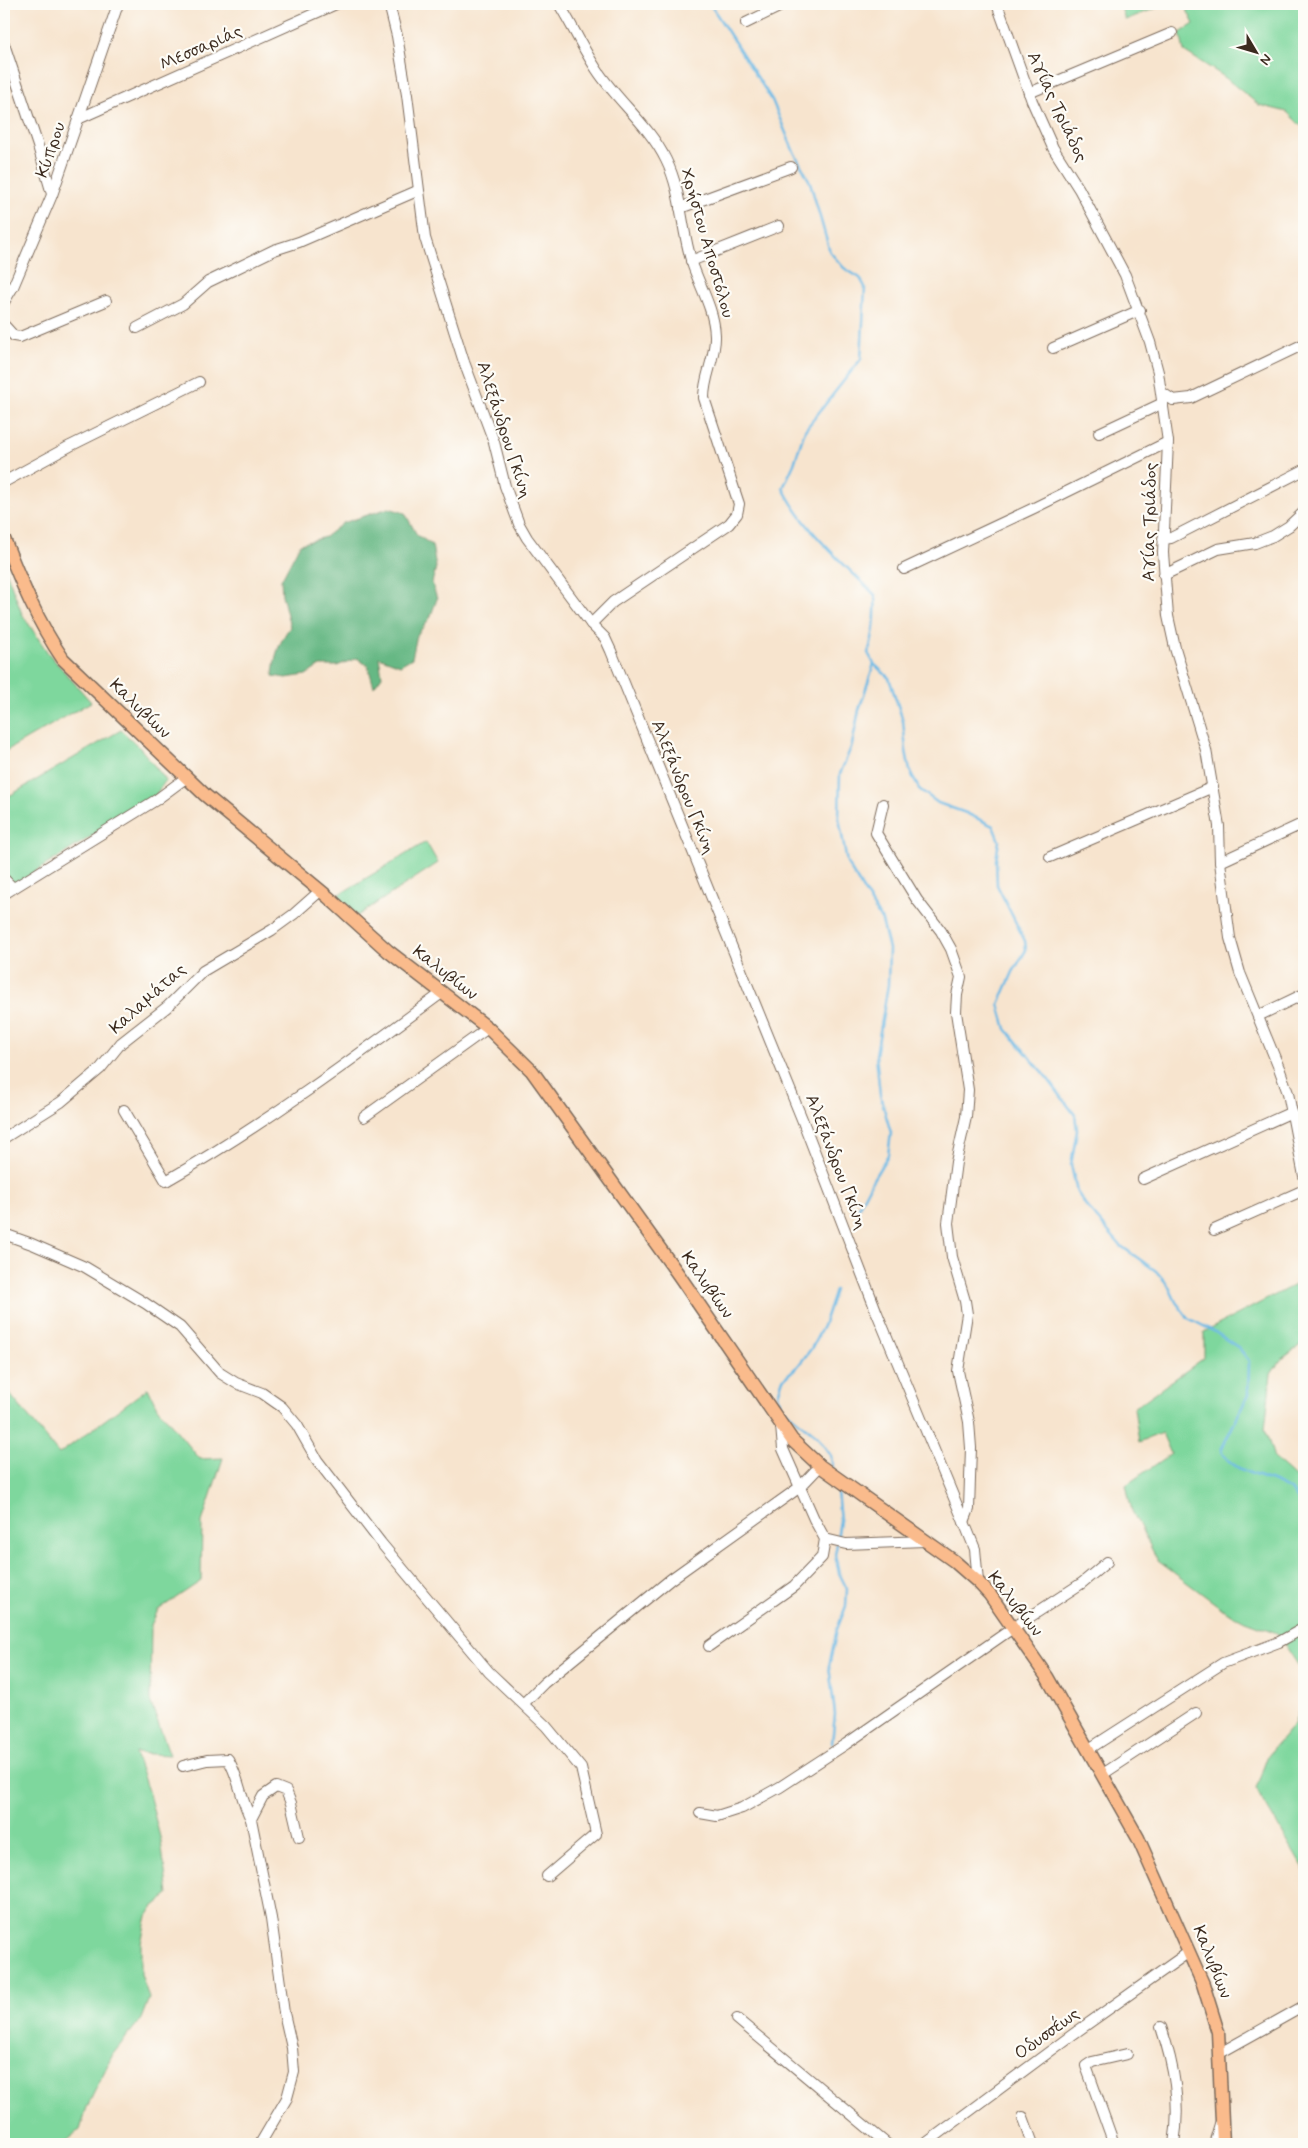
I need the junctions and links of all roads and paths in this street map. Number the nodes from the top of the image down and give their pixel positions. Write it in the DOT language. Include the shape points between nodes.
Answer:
graph roads {
  1 [pos="118,4"];
  2 [pos="336,4"];
  3 [pos="389,4"];
  4 [pos="559,4"];
  5 [pos="785,4"];
  6 [pos="997,4"];
  7 [pos="746,23"];
  8 [pos="1172,32"];
  9 [pos="4,44"];
  10 [pos="1029,93"];
  11 [pos="78,119"];
  12 [pos="791,167"];
  13 [pos="417,191"];
  14 [pos="52,195"];
  15 [pos="680,208"];
  16 [pos="779,226"];
  17 [pos="691,261"];
  18 [pos="106,301"];
  19 [pos="4,302"];
  20 [pos="1140,310"];
  21 [pos="4,325"];
  22 [pos="137,328"];
  23 [pos="1304,344"];
  24 [pos="1053,348"];
  25 [pos="199,382"];
  26 [pos="1161,392"];
  27 [pos="1163,404"];
  28 [pos="1099,433"];
  29 [pos="1168,442"];
  30 [pos="1304,470"];
  31 [pos="4,482"];
  32 [pos="1304,512"];
  33 [pos="4,539"];
  34 [pos="1163,539"];
  35 [pos="904,569"];
  36 [pos="1164,575"];
  37 [pos="591,624"];
  38 [pos="186,777"];
  39 [pos="1212,787"];
  40 [pos="883,804"];
  41 [pos="1304,823"];
  42 [pos="1050,857"];
  43 [pos="1220,862"];
  44 [pos="4,878"];
  45 [pos="8,891"];
  46 [pos="320,891"];
  47 [pos="443,992"];
  48 [pos="1304,994"];
  49 [pos="1258,1016"];
  50 [pos="488,1028"];
  51 [pos="124,1110"];
  52 [pos="1292,1112"];
  53 [pos="364,1117"];
  54 [pos="4,1138"];
  55 [pos="1304,1176"];
  56 [pos="1143,1179"];
  57 [pos="1304,1190"];
  58 [pos="1214,1230"];
  59 [pos="4,1234"];
  60 [pos="781,1426"];
  61 [pos="824,1469"];
  62 [pos="800,1487"];
  63 [pos="964,1522"];
  64 [pos="829,1540"];
  65 [pos="925,1541"];
  66 [pos="1107,1562"];
  67 [pos="978,1582"];
  68 [pos="1013,1628"];
  69 [pos="1304,1628"];
  70 [pos="709,1646"];
  71 [pos="524,1703"];
  72 [pos="1196,1713"];
  73 [pos="1089,1749"];
  74 [pos="183,1766"];
  75 [pos="1103,1774"];
  76 [pos="700,1813"];
  77 [pos="251,1819"];
  78 [pos="299,1837"];
  79 [pos="547,1876"];
  80 [pos="1190,1952"];
  81 [pos="1304,2006"];
  82 [pos="737,2019"];
  83 [pos="1161,2027"];
  84 [pos="1220,2053"];
  85 [pos="1127,2054"];
  86 [pos="1223,2114"];
  87 [pos="1023,2117"];
  88 [pos="942,2139"];
  89 [pos="260,2144"];
  90 [pos="887,2144"];
  91 [pos="925,2144"];
  92 [pos="1033,2144"];
  93 [pos="1114,2144"];
  94 [pos="1174,2144"];
  95 [pos="1214,2144"];
  96 [pos="1223,2144"];
  1 -- 11 [label="street, Κύπρου"];
  2 -- 11 [label="street, Μεσσαριάς"];
  3 -- 13 [label="street, Αλεξάνδρου Γκίνη" via="407,95"];
  4 -- 15 [label="street, Χρήστου Αποστόλου" via="597,70 653,137 667,160"];
  5 -- 7 [label="street"];
  6 -- 10 [label="street, Αγίας Τριάδος"];
  8 -- 10 [label="street"];
  9 -- 14 [label="street"];
  10 -- 20 [label="street, Αγίας Τριάδος" via="1053,148 1096,220"];
  11 -- 14 [label="street, Κύπρου"];
  12 -- 15 [label="street"];
  13 -- 22 [label="street" via="274,250 208,282 183,304"];
  13 -- 37 [label="street, Αλεξάνδρου Γκίνη" via="425,238 439,286 519,524"];
  14 -- 19 [label="street, Κύπρου"];
  15 -- 17 [label="street, Χρήστου Αποστόλου"];
  16 -- 17 [label="street"];
  17 -- 37 [label="street, Χρήστου Αποστόλου" via="710,310 715,333 715,349 704,384 704,398 738,504 737,514 729,524 613,602"];
  18 -- 21 [label="street" via="20,337 14,336"];
  20 -- 24 [label="street"];
  20 -- 26 [label="street, Αγίας Τριάδος"];
  23 -- 26 [label="street" via="1191,398 1173,400"];
  25 -- 31 [label="street"];
  26 -- 27 [label="street, Αγίας Τριάδος"];
  27 -- 28 [label="street"];
  27 -- 29 [label="street, Αγίας Τριάδος"];
  29 -- 34 [label="street, Αγίας Τριάδος"];
  29 -- 35 [label="street"];
  30 -- 34 [label="street" via="1172,538"];
  32 -- 36 [label="street" via="1273,536 1255,543 1218,549"];
  33 -- 38 [label="main road, Καλυβίων" via="26,597 63,659"];
  34 -- 36 [label="street, Αγίας Τριάδος"];
  36 -- 39 [label="street, Αγίας Τριάδος" via="1175,648 1206,750"];
  37 -- 63 [label="street, Αλεξάνδρου Γκίνη" via="605,638 611,651 802,1119 876,1313"];
  38 -- 45 [label="street" via="156,800"];
  38 -- 46 [label="main road, Καλυβίων"];
  39 -- 42 [label="street"];
  39 -- 43 [label="street, Αγίας Τριάδος" via="1219,826"];
  40 -- 63 [label="street" via="876,833 944,937 961,977 956,1012 968,1090 948,1223 952,1258 967,1314 958,1371 971,1448 969,1509"];
  41 -- 43 [label="street"];
  43 -- 49 [label="street, Αγίας Τριάδος" via="1230,938"];
  44 -- 45 [label="street"];
  46 -- 47 [label="main road, Καλυβίων" via="388,951"];
  46 -- 54 [label="street, Καλαμάτας" via="272,930 203,971 61,1102"];
  47 -- 50 [label="main road, Καλυβίων"];
  47 -- 51 [label="street" via="292,1102 166,1181"];
  48 -- 49 [label="street"];
  49 -- 52 [label="street, Αγίας Τριάδος"];
  50 -- 53 [label="street"];
  50 -- 60 [label="main road, Καλυβίων" via="532,1071 678,1274"];
  52 -- 55 [label="street, Αγίας Τριάδος"];
  52 -- 56 [label="street"];
  57 -- 58 [label="street"];
  59 -- 71 [label="street" via="84,1267 145,1303 180,1327 220,1373 262,1393 282,1407 297,1425 317,1460 381,1543 489,1672"];
  60 -- 61 [label="main road, Καλυβίων"];
  60 -- 62 [label="street" via="784,1449"];
  61 -- 62 [label="street"];
  61 -- 65 [label="main road, Καλυβίων"];
  62 -- 64 [label="street" via="814,1519"];
  62 -- 71 [label="street" via="671,1579"];
  63 -- 67 [label="street, Αλεξάνδρου Γκίνη" via="975,1549"];
  64 -- 65 [label="street" via="846,1544"];
  64 -- 70 [label="street" via="822,1557 794,1586"];
  65 -- 67 [label="main road, Καλυβίων"];
  66 -- 68 [label="street" via="1082,1583"];
  67 -- 68 [label="main road, Καλυβίων"];
  68 -- 73 [label="main road, Καλυβίων" via="1047,1677"];
  68 -- 76 [label="street" via="780,1787 742,1808 717,1816"];
  69 -- 73 [label="street" via="1279,1642 1223,1663"];
  71 -- 79 [label="street" via="581,1768 596,1834"];
  72 -- 75 [label="street"];
  73 -- 75 [label="main road, Καλυβίων"];
  74 -- 77 [label="street" via="228,1759 238,1774 243,1803"];
  75 -- 80 [label="main road, Καλυβίων" via="1142,1845"];
  77 -- 78 [label="street" via="263,1796 276,1786 286,1791"];
  77 -- 89 [label="street" via="294,2072 287,2098"];
  80 -- 84 [label="main road, Καλυβίων" via="1213,2010"];
  80 -- 88 [label="street, Οδυσσέως" via="1072,2035"];
  81 -- 84 [label="street"];
  82 -- 90 [label="street"];
  83 -- 94 [label="street" via="1178,2095"];
  84 -- 86 [label="main road, Καλυβίων"];
  85 -- 93 [label="street" via="1086,2066"];
  86 -- 95 [label="street"];
  86 -- 96 [label="main road, Καλυβίων"];
  87 -- 92 [label="street"];
  88 -- 91 [label="street, Οδυσσέως"];
}
